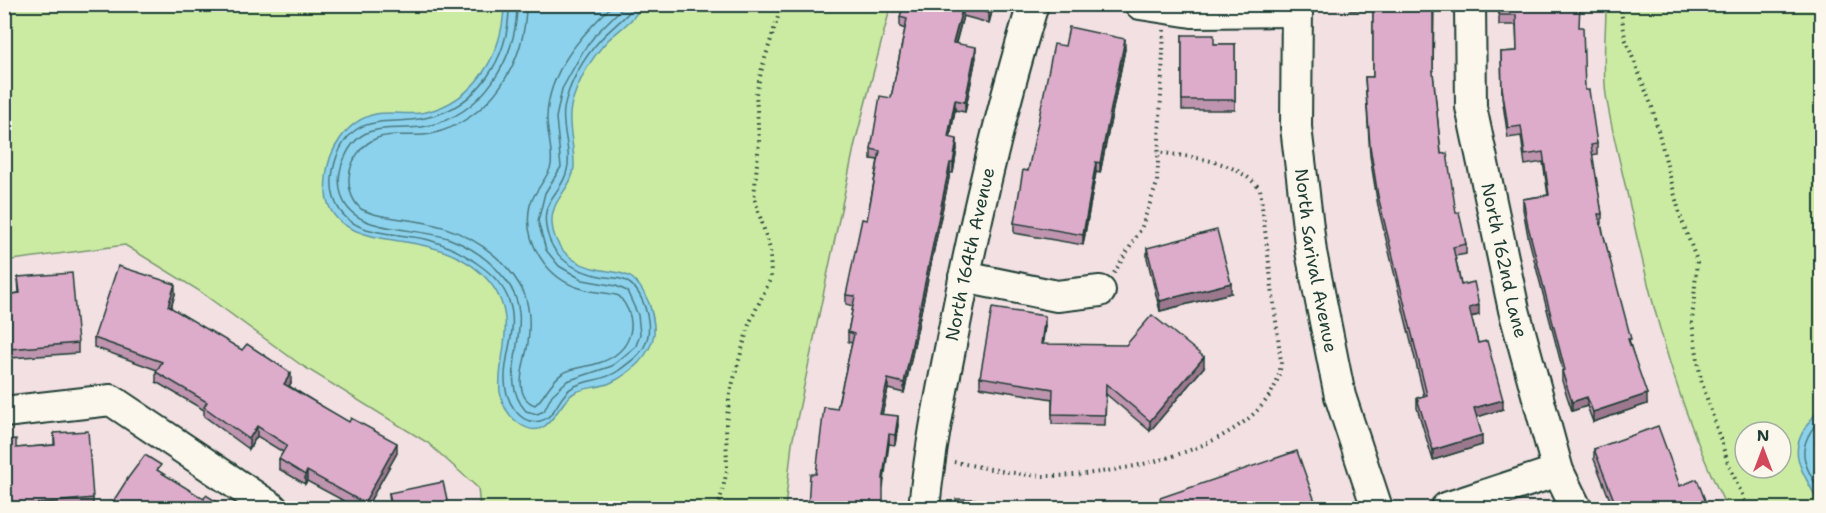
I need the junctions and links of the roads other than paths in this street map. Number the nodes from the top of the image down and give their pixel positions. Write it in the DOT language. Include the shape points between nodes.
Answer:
graph roads {
  1 [pos="1033,4"];
  2 [pos="1470,4"];
  3 [pos="1153,6"];
  4 [pos="1297,8"];
  5 [pos="964,278"];
  6 [pos="1100,291"];
  7 [pos="4,412"];
  8 [pos="1558,471"];
  9 [pos="272,508"];
  10 [pos="924,508"];
  11 [pos="1377,508"];
  12 [pos="1446,508"];
  13 [pos="1576,508"];
  1 -- 5 [label="street, North 164th Avenue" via="1005,95"];
  2 -- 8 [label="street, North 162nd Lane" via="1471,107 1514,310"];
  3 -- 4 [label="street" via="1192,12"];
  4 -- 11 [label="street, North Sarival Avenue" via="1296,127 1311,252 1340,396"];
  5 -- 6 [label="street" via="1057,296"];
  5 -- 10 [label="street, North 164th Avenue" via="929,459"];
  7 -- 9 [label="street" via="111,400"];
  8 -- 12 [label="street"];
  8 -- 13 [label="street, North 162nd Lane"];
}
